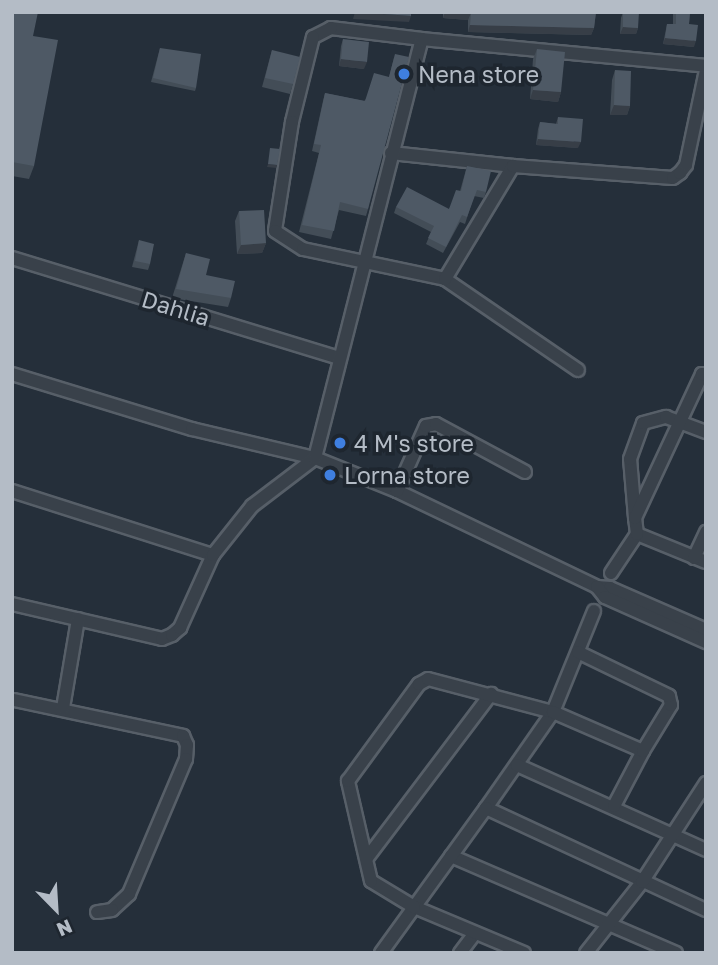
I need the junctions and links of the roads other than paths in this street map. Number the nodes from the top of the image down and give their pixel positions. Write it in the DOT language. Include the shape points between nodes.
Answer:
graph roads {
  1 [pos="422,38"];
  2 [pos="706,68"];
  3 [pos="391,152"];
  4 [pos="513,166"];
  5 [pos="12,258"];
  6 [pos="363,262"];
  7 [pos="445,279"];
  8 [pos="340,358"];
  9 [pos="578,370"];
  10 [pos="705,371"];
  11 [pos="12,374"];
  12 [pos="680,421"];
  13 [pos="706,432"];
  14 [pos="315,458"];
  15 [pos="525,472"];
  16 [pos="12,491"];
  17 [pos="397,491"];
  18 [pos="635,518"];
  19 [pos="706,532"];
  20 [pos="637,534"];
  21 [pos="213,555"];
  22 [pos="700,560"];
  23 [pos="611,573"];
  24 [pos="12,604"];
  25 [pos="594,611"];
  26 [pos="78,619"];
  27 [pos="704,635"];
  28 [pos="578,652"];
  29 [pos="491,694"];
  30 [pos="15,700"];
  31 [pos="62,708"];
  32 [pos="553,712"];
  33 [pos="643,751"];
  34 [pos="517,765"];
  35 [pos="706,783"];
  36 [pos="614,806"];
  37 [pos="486,808"];
  38 [pos="674,836"];
  39 [pos="706,850"];
  40 [pos="451,856"];
  41 [pos="367,858"];
  42 [pos="642,882"];
  43 [pos="414,907"];
  44 [pos="706,910"];
  45 [pos="97,912"];
  46 [pos="608,924"];
  47 [pos="475,933"];
  48 [pos="381,953"];
  49 [pos="460,953"];
  50 [pos="524,953"];
  51 [pos="586,953"];
  52 [pos="676,953"];
  1 -- 2 [label="street"];
  1 -- 3 [label="street"];
  1 -- 6 [label="street" via="322,31 313,37 304,67 275,231 303,249"];
  2 -- 4 [label="street" via="687,165 673,178"];
  3 -- 4 [label="street"];
  3 -- 6 [label="street"];
  4 -- 7 [label="street"];
  5 -- 8 [label="street, Dahlia"];
  6 -- 7 [label="street"];
  6 -- 8 [label="street"];
  7 -- 9 [label="street"];
  8 -- 14 [label="street"];
  10 -- 12 [label="street"];
  11 -- 14 [label="street" via="192,429"];
  12 -- 13 [label="street"];
  12 -- 18 [label="street"];
  12 -- 18 [label="street" via="654,419 638,430 630,459"];
  14 -- 17 [label="street"];
  14 -- 21 [label="street" via="252,506"];
  15 -- 17 [label="street" via="436,424 426,426"];
  16 -- 21 [label="street"];
  17 -- 27 [label="street"];
  18 -- 20 [label="street"];
  19 -- 22 [label="street"];
  20 -- 22 [label="street"];
  20 -- 23 [label="street"];
  21 -- 26 [label="street" via="180,628 172,635 162,639"];
  24 -- 26 [label="street"];
  25 -- 28 [label="street"];
  26 -- 31 [label="street"];
  28 -- 32 [label="street"];
  28 -- 33 [label="street" via="669,696 671,705"];
  29 -- 32 [label="street"];
  29 -- 41 [label="street"];
  29 -- 41 [label="street" via="428,679 419,684 348,781"];
  30 -- 31 [label="street"];
  31 -- 45 [label="street" via="183,736 187,745 186,759 129,894 113,910"];
  32 -- 33 [label="street"];
  32 -- 34 [label="street"];
  33 -- 36 [label="street"];
  34 -- 36 [label="street"];
  34 -- 37 [label="street"];
  35 -- 38 [label="street"];
  36 -- 38 [label="street"];
  37 -- 40 [label="street"];
  37 -- 42 [label="street"];
  38 -- 39 [label="street"];
  38 -- 42 [label="street"];
  40 -- 43 [label="street"];
  40 -- 46 [label="street"];
  41 -- 43 [label="street" via="370,881"];
  42 -- 44 [label="street"];
  42 -- 46 [label="street"];
  43 -- 47 [label="street"];
  43 -- 48 [label="street"];
  46 -- 51 [label="street"];
  46 -- 52 [label="street"];
  47 -- 49 [label="street"];
  47 -- 50 [label="street"];
}
